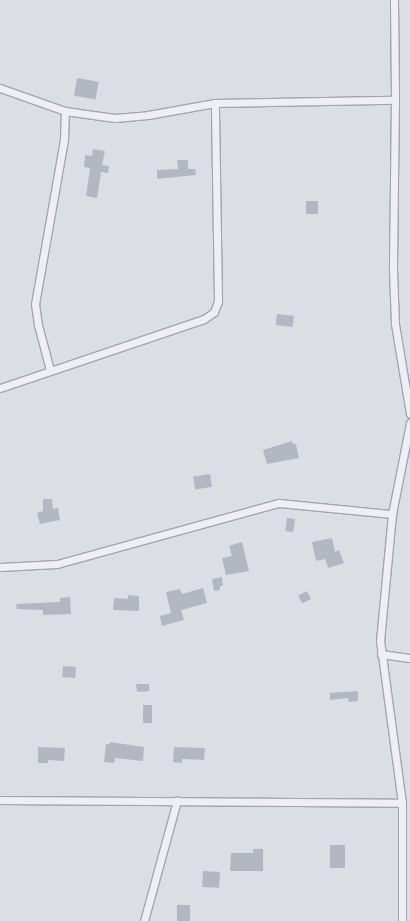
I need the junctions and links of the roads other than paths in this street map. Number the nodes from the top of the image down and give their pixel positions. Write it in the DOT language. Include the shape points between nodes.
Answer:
graph roads {
  1 [pos="394,0"];
  2 [pos="0,88"];
  3 [pos="395,100"];
  4 [pos="215,103"];
  5 [pos="65,111"];
  6 [pos="50,370"];
  7 [pos="0,388"];
  8 [pos="410,414"];
  9 [pos="410,423"];
  10 [pos="392,514"];
  11 [pos="0,568"];
  12 [pos="381,654"];
  13 [pos="410,658"];
  14 [pos="0,800"];
  15 [pos="177,800"];
  16 [pos="402,804"];
  17 [pos="144,921"];
  18 [pos="402,921"];
  1 -- 3 [label="street"];
  2 -- 5 [label="street"];
  3 -- 4 [label="street"];
  3 -- 8 [label="street" via="395,324"];
  4 -- 5 [label="street" via="115,118"];
  4 -- 6 [label="street" via="218,300 214,312 204,319"];
  5 -- 6 [label="street" via="64,140 36,304"];
  6 -- 7 [label="street"];
  9 -- 10 [label="street"];
  10 -- 11 [label="street" via="279,503 57,564"];
  10 -- 12 [label="street"];
  12 -- 13 [label="street"];
  12 -- 16 [label="street"];
  14 -- 15 [label="street"];
  15 -- 16 [label="street"];
  15 -- 17 [label="street"];
  16 -- 18 [label="street"];
}
